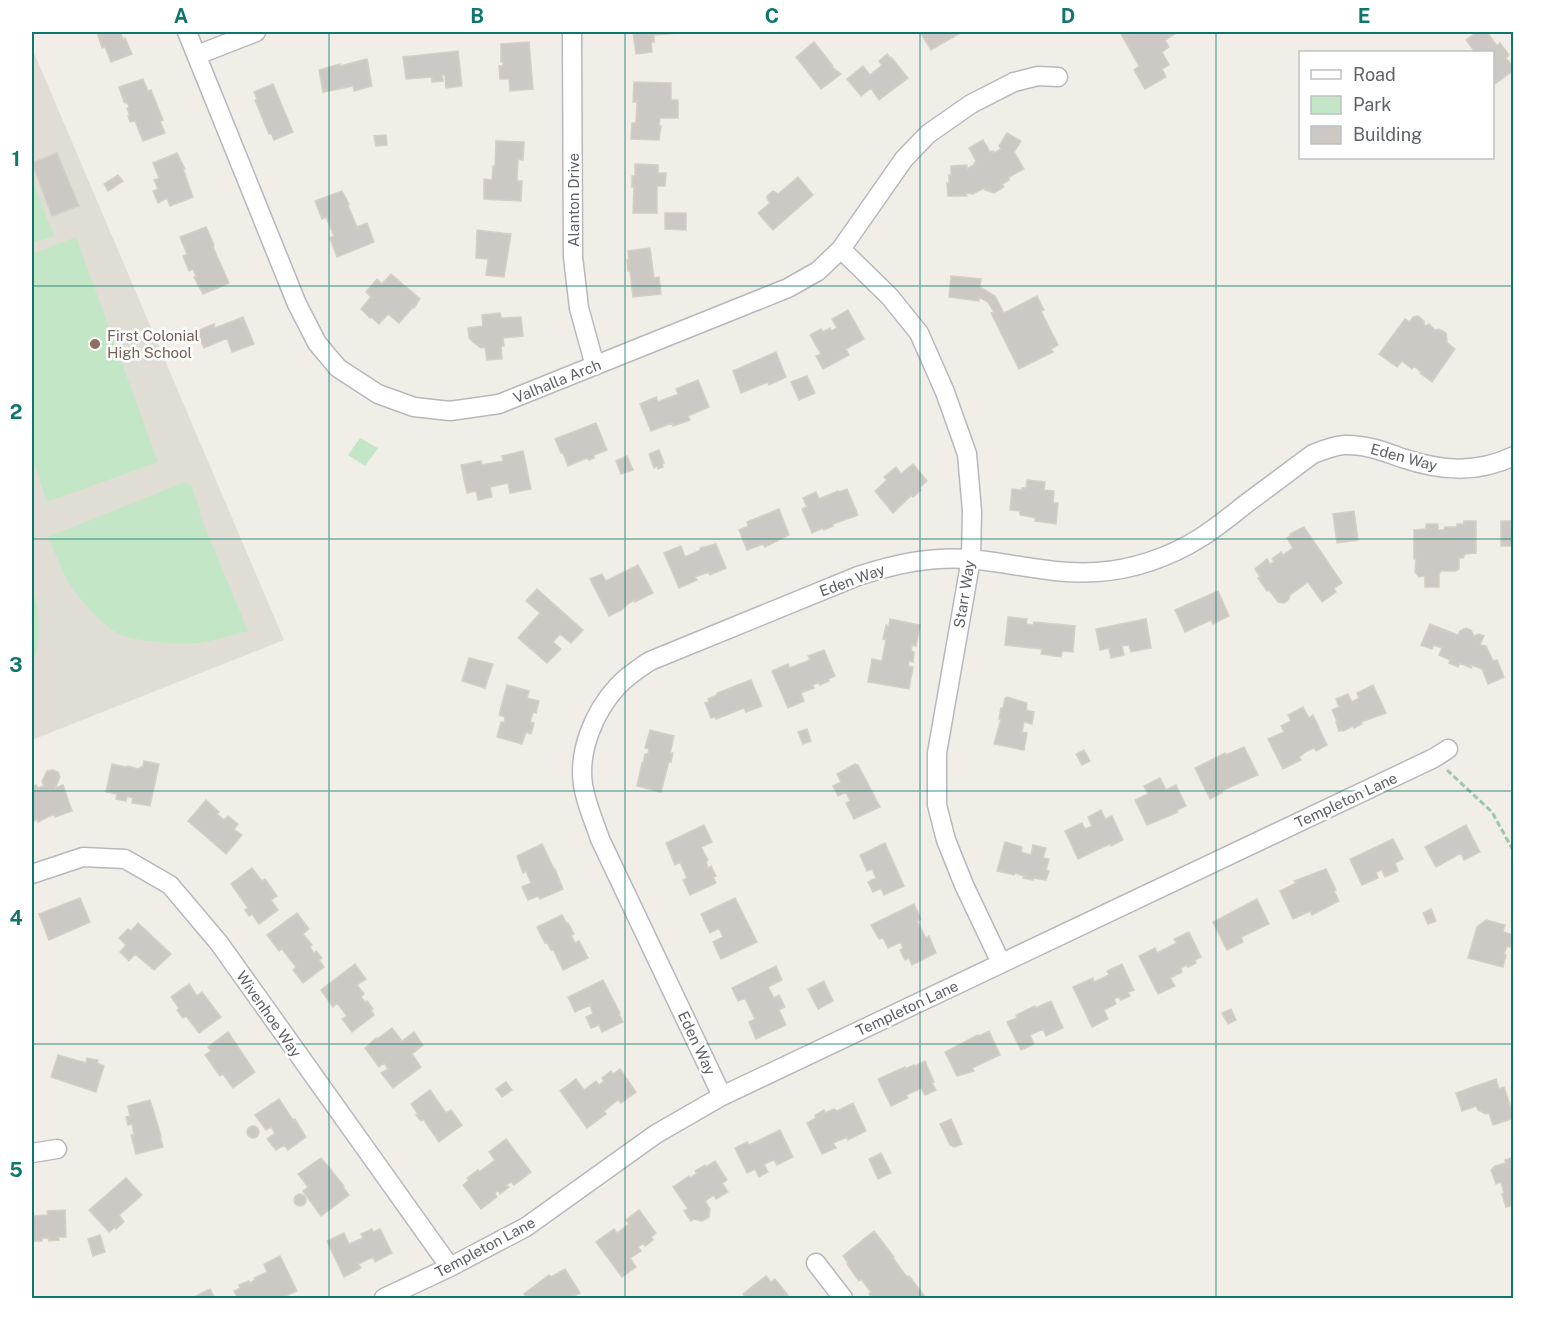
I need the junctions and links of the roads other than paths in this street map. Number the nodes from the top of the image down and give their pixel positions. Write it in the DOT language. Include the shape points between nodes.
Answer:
graph roads {
  1 [pos="187,32"];
  2 [pos="256,32"];
  3 [pos="572,32"];
  4 [pos="197,55"];
  5 [pos="1058,77"];
  6 [pos="841,249"];
  7 [pos="595,366"];
  8 [pos="1514,456"];
  9 [pos="971,559"];
  10 [pos="1441,754"];
  11 [pos="32,874"];
  12 [pos="1001,963"];
  13 [pos="722,1096"];
  14 [pos="57,1149"];
  15 [pos="32,1153"];
  16 [pos="816,1263"];
  17 [pos="450,1267"];
  18 [pos="384,1299"];
  19 [pos="843,1299"];
  1 -- 4 [label="street, Valhalla Arch"];
  2 -- 4 [label="street"];
  3 -- 7 [label="street, Alanton Drive" via="573,257 579,308"];
  4 -- 7 [label="street, Valhalla Arch" via="297,304 317,343 338,368 378,394 414,407 450,411 499,404"];
  5 -- 6 [label="street, Valhalla Arch" via="1038,76 1014,82 971,104 928,134 904,159"];
  6 -- 7 [label="street, Valhalla Arch" via="819,271 788,288"];
  6 -- 9 [label="street, Starr Way" via="890,297 919,333 945,392 967,454"];
  8 -- 9 [label="street, Eden Way" via="1480,468 1463,469 1406,459 1360,445 1329,447 1313,454 1192,543 1135,566 1084,573"];
  9 -- 12 [label="street, Starr Way" via="937,753 937,805 964,885"];
  9 -- 13 [label="street, Eden Way" via="918,560 858,576 650,661 617,686 592,725 583,762 583,784 600,839"];
  10 -- 12 [label="street, Templeton Lane"];
  11 -- 17 [label="street, Wivenhoe Way" via="83,857 125,859 170,885 219,943"];
  12 -- 13 [label="street, Templeton Lane"];
  13 -- 17 [label="street, Templeton Lane" via="656,1134 526,1227"];
  14 -- 15 [label="street"];
  16 -- 19 [label="street"];
  17 -- 18 [label="street, Templeton Lane"];
}
